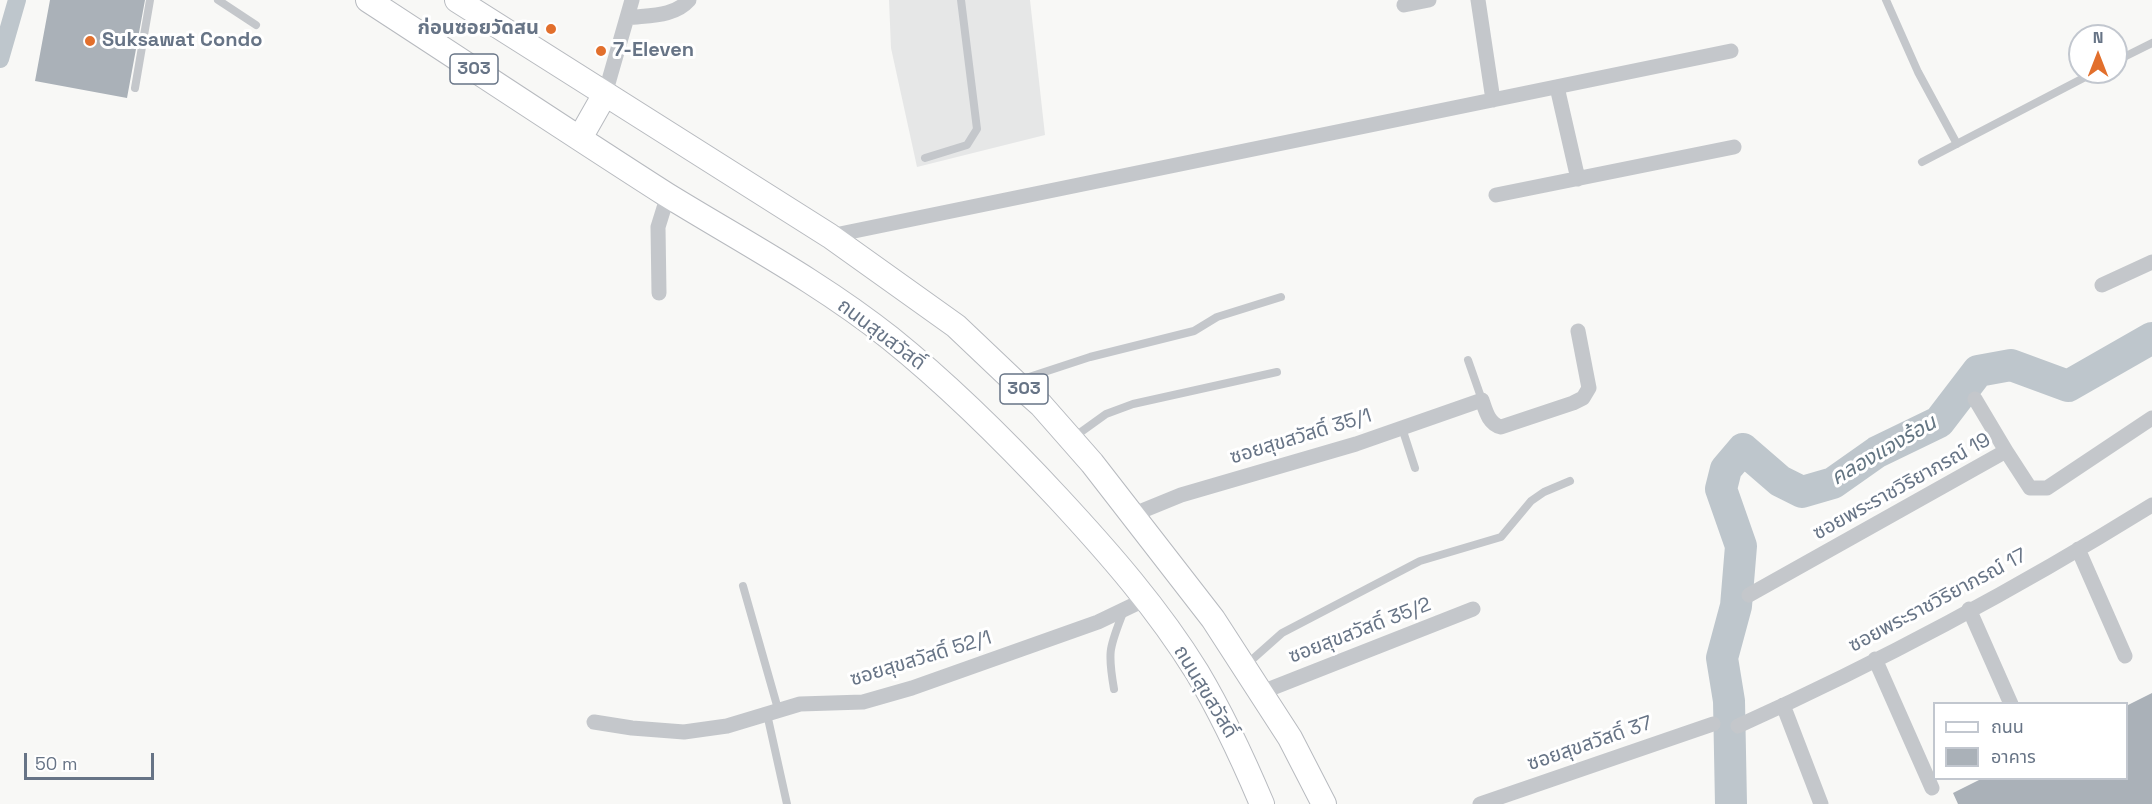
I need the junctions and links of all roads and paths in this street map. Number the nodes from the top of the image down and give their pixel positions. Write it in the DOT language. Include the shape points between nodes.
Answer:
graph roads {
  1 [pos="150,0"];
  2 [pos="218,0"];
  3 [pos="369,0"];
  4 [pos="632,0"];
  5 [pos="689,0"];
  6 [pos="962,0"];
  7 [pos="1429,0"];
  8 [pos="1478,0"];
  9 [pos="1886,0"];
  10 [pos="465,3"];
  11 [pos="1404,5"];
  12 [pos="627,18"];
  13 [pos="256,25"];
  14 [pos="2152,43"];
  15 [pos="1731,51"];
  16 [pos="2128,55"];
  17 [pos="2072,84"];
  18 [pos="1557,87"];
  19 [pos="135,88"];
  20 [pos="605,94"];
  21 [pos="1494,100"];
  22 [pos="580,138"];
  23 [pos="1957,144"];
  24 [pos="1734,147"];
  25 [pos="925,158"];
  26 [pos="1922,162"];
  27 [pos="1578,179"];
  28 [pos="668,195"];
  29 [pos="1496,195"];
  30 [pos="830,236"];
  31 [pos="2152,262"];
  32 [pos="2102,285"];
  33 [pos="658,293"];
  34 [pos="1281,297"];
  35 [pos="1578,331"];
  36 [pos="1468,360"];
  37 [pos="1277,372"];
  38 [pos="1015,382"];
  39 [pos="1975,399"];
  40 [pos="1482,400"];
  41 [pos="2152,418"];
  42 [pos="1402,428"];
  43 [pos="1071,439"];
  44 [pos="2006,451"];
  45 [pos="1415,468"];
  46 [pos="1570,481"];
  47 [pos="2152,505"];
  48 [pos="1132,515"];
  49 [pos="2078,549"];
  50 [pos="743,586"];
  51 [pos="1749,595"];
  52 [pos="1136,604"];
  53 [pos="1473,609"];
  54 [pos="1969,609"];
  55 [pos="2125,656"];
  56 [pos="1875,660"];
  57 [pos="1245,666"];
  58 [pos="1114,689"];
  59 [pos="1262,692"];
  60 [pos="2010,702"];
  61 [pos="1784,705"];
  62 [pos="772,711"];
  63 [pos="594,722"];
  64 [pos="1713,724"];
  65 [pos="1738,726"];
  66 [pos="1932,788"];
  67 [pos="787,804"];
  68 [pos="1262,804"];
  69 [pos="1324,804"];
  70 [pos="1480,804"];
  71 [pos="1821,804"];
  1 -- 19 [label="lane"];
  2 -- 13 [label="lane"];
  3 -- 22 [label="main road, ถนนสุขสวัสดิ์ / 303"];
  4 -- 12 [label="street"];
  5 -- 12 [label="street" via="670,13"];
  6 -- 25 [label="lane" via="977,129 967,145"];
  7 -- 11 [label="street"];
  8 -- 21 [label="street"];
  9 -- 23 [label="lane" via="1918,72"];
  10 -- 20 [label="main road, 303"];
  12 -- 20 [label="street"];
  14 -- 16 [label="lane"];
  15 -- 18 [label="street"];
  17 -- 23 [label="lane"];
  18 -- 21 [label="street"];
  18 -- 27 [label="street"];
  20 -- 22 [label="main road"];
  20 -- 30 [label="main road, 303"];
  21 -- 30 [label="street"];
  22 -- 28 [label="main road, ถนนสุขสวัสดิ์ / 303"];
  23 -- 26 [label="lane"];
  24 -- 27 [label="street"];
  27 -- 29 [label="street"];
  28 -- 33 [label="street" via="658,227"];
  28 -- 52 [label="main road, ถนนสุขสวัสดิ์ / 303" via="860,317 945,384 1111,555"];
  30 -- 38 [label="main road, 303" via="956,326"];
  31 -- 32 [label="street"];
  34 -- 38 [label="lane" via="1217,317 1194,331 1090,357"];
  35 -- 40 [label="street" via="1589,388 1583,398 1501,428 1494,425"];
  36 -- 40 [label="lane"];
  37 -- 43 [label="lane" via="1133,404 1106,414"];
  38 -- 43 [label="main road, 303"];
  39 -- 44 [label="street"];
  40 -- 42 [label="street, ซอยสุขสวัสดิ์ 35/1"];
  41 -- 44 [label="street, ซอยพระราชวิริยาภรณ์ 19" via="2047,488 2030,488"];
  42 -- 45 [label="lane"];
  42 -- 48 [label="street, ซอยสุขสวัสดิ์ 35/1" via="1181,495"];
  43 -- 48 [label="main road, 303"];
  44 -- 51 [label="street, ซอยพระราชวิริยาภรณ์ 19"];
  46 -- 57 [label="lane" via="1532,501 1501,537 1420,561 1282,633"];
  47 -- 49 [label="street, ซอยพระราชวิริยาภรณ์ 17"];
  48 -- 57 [label="main road, 303"];
  49 -- 54 [label="street, ซอยพระราชวิริยาภรณ์ 17"];
  49 -- 55 [label="street"];
  50 -- 62 [label="lane"];
  52 -- 58 [label="lane" via="1110,646 1108,658"];
  52 -- 62 [label="street, ซอยสุขสวัสดิ์ 52/1" via="1098,622 903,691 863,702 825,701"];
  52 -- 68 [label="main road, ถนนสุขสวัสดิ์ / 303" via="1211,698"];
  53 -- 59 [label="street, ซอยสุขสวัสดิ์ 35/2"];
  54 -- 56 [label="street, ซอยพระราชวิริยาภรณ์ 17"];
  54 -- 60 [label="street"];
  56 -- 61 [label="street, ซอยพระราชวิริยาภรณ์ 17"];
  56 -- 66 [label="street"];
  57 -- 59 [label="main road, 303"];
  59 -- 69 [label="main road, 303"];
  61 -- 65 [label="street, ซอยพระราชวิริยาภรณ์ 17"];
  61 -- 71 [label="street"];
  62 -- 63 [label="street, ซอยสุขสวัสดิ์ 52/1" via="726,726 684,732"];
  62 -- 67 [label="lane"];
  64 -- 70 [label="street, ซอยสุขสวัสดิ์ 37"];
}
